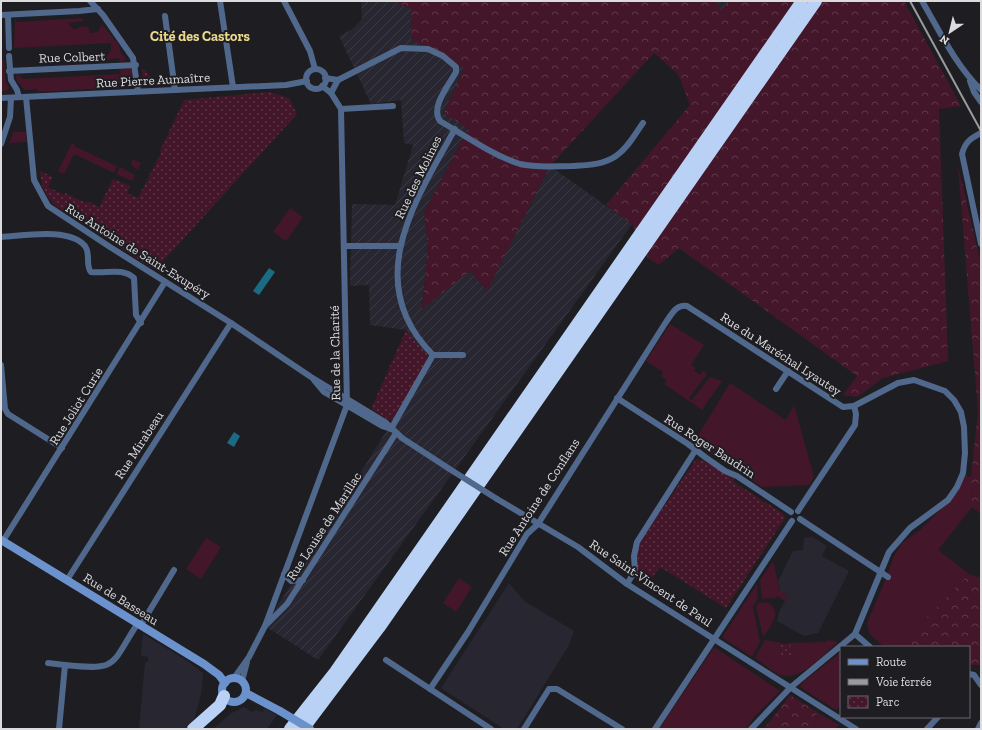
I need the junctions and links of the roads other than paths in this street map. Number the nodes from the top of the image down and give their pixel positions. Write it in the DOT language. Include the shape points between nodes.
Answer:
graph roads {
  1 [pos="90,1"];
  2 [pos="220,1"];
  3 [pos="284,1"];
  4 [pos="802,1"];
  5 [pos="816,1"];
  6 [pos="922,1"];
  7 [pos="98,9"];
  8 [pos="1,15"];
  9 [pos="8,15"];
  10 [pos="165,16"];
  11 [pos="9,48"];
  12 [pos="9,56"];
  13 [pos="136,65"];
  14 [pos="315,69"];
  15 [pos="9,71"];
  16 [pos="325,78"];
  17 [pos="970,78"];
  18 [pos="338,80"];
  19 [pos="307,82"];
  20 [pos="322,86"];
  21 [pos="233,87"];
  22 [pos="175,90"];
  23 [pos="981,90"];
  24 [pos="138,91"];
  25 [pos="331,93"];
  26 [pos="19,97"];
  27 [pos="26,97"];
  28 [pos="1,98"];
  29 [pos="11,98"];
  30 [pos="981,102"];
  31 [pos="393,106"];
  32 [pos="341,109"];
  33 [pos="643,123"];
  34 [pos="455,130"];
  35 [pos="978,134"];
  36 [pos="1,144"];
  37 [pos="1,237"];
  38 [pos="981,244"];
  39 [pos="344,246"];
  40 [pos="400,246"];
  41 [pos="165,282"];
  42 [pos="687,306"];
  43 [pos="141,323"];
  44 [pos="231,323"];
  45 [pos="433,355"];
  46 [pos="463,355"];
  47 [pos="1,365"];
  48 [pos="788,371"];
  49 [pos="776,389"];
  50 [pos="617,398"];
  51 [pos="347,402"];
  52 [pos="854,406"];
  53 [pos="393,431"];
  54 [pos="62,448"];
  55 [pos="695,451"];
  56 [pos="497,499"];
  57 [pos="798,511"];
  58 [pos="791,512"];
  59 [pos="800,519"];
  60 [pos="792,521"];
  61 [pos="538,524"];
  62 [pos="2,540"];
  63 [pos="174,570"];
  64 [pos="882,573"];
  65 [pos="284,574"];
  66 [pos="888,576"];
  67 [pos="67,580"];
  68 [pos="303,580"];
  69 [pos="628,584"];
  70 [pos="139,624"];
  71 [pos="265,626"];
  72 [pos="855,634"];
  73 [pos="714,639"];
  74 [pos="840,646"];
  75 [pos="841,646"];
  76 [pos="869,646"];
  77 [pos="386,660"];
  78 [pos="48,663"];
  79 [pos="65,665"];
  80 [pos="332,674"];
  81 [pos="970,674"];
  82 [pos="238,680"];
  83 [pos="225,682"];
  84 [pos="981,685"];
  85 [pos="791,687"];
  86 [pos="430,689"];
  87 [pos="246,693"];
  88 [pos="227,699"];
  89 [pos="937,718"];
  90 [pos="981,723"];
  91 [pos="59,729"];
  92 [pos="193,729"];
  93 [pos="201,729"];
  94 [pos="285,729"];
  95 [pos="290,729"];
  96 [pos="303,729"];
  97 [pos="310,729"];
  98 [pos="491,729"];
  99 [pos="524,729"];
  100 [pos="622,729"];
  101 [pos="655,729"];
  102 [pos="752,729"];
  103 [pos="856,729"];
  104 [pos="927,729"];
  105 [pos="978,729"];
  1 -- 7 [label="street"];
  2 -- 21 [label="street"];
  3 -- 14 [label="street" via="310,51"];
  4 -- 80 [label="highway"];
  5 -- 96 [label="highway" via="379,628"];
  6 -- 17 [label="street" via="955,58"];
  7 -- 9 [label="street"];
  7 -- 13 [label="street"];
  8 -- 9 [label="street"];
  9 -- 11 [label="street"];
  10 -- 22 [label="street"];
  12 -- 15 [label="street"];
  13 -- 15 [label="street, Rue Colbert"];
  13 -- 24 [label="street"];
  14 -- 16 [label="street" via="323,72"];
  14 -- 19 [label="street" via="308,73"];
  15 -- 26 [label="street"];
  16 -- 18 [label="street"];
  16 -- 20 [label="street"];
  17 -- 23 [label="street"];
  17 -- 30 [label="street" via="974,92"];
  18 -- 25 [label="street"];
  18 -- 34 [label="street" via="401,48 428,49 443,56 456,67 456,72 437,109 440,121"];
  19 -- 20 [label="street" via="314,88"];
  19 -- 21 [label="street, Rue Pierre Aumaître"];
  20 -- 25 [label="street"];
  21 -- 22 [label="street, Rue Pierre Aumaître"];
  22 -- 24 [label="street, Rue Pierre Aumaître"];
  24 -- 27 [label="street, Rue Pierre Aumaître"];
  25 -- 32 [label="street"];
  26 -- 27 [label="street, Rue Pierre Aumaître"];
  26 -- 29 [label="street, Rue Pierre Aumaître"];
  27 -- 41 [label="street, Rue Antoine de Saint-Exupéry" via="34,180 46,202 70,222"];
  28 -- 29 [label="street, Rue Pierre Aumaître"];
  29 -- 36 [label="street" via="10,117"];
  31 -- 32 [label="street"];
  32 -- 39 [label="street, Rue de la Charité"];
  33 -- 34 [label="street" via="627,146 616,156 592,165 521,164"];
  34 -- 40 [label="street, Rue des Molines" via="412,211"];
  35 -- 38 [label="street" via="964,145 962,154"];
  37 -- 43 [label="street" via="63,234 78,240 87,251 91,272 126,272 134,278 136,315"];
  39 -- 40 [label="street"];
  39 -- 51 [label="street, Rue de la Charité"];
  40 -- 45 [label="street, Rue des Molines" via="397,268 399,300 406,321"];
  41 -- 43 [label="street, Rue Joliot Curie"];
  41 -- 44 [label="street, Rue Antoine de Saint-Exupéry"];
  42 -- 48 [label="street, Rue du Maréchal Lyautey"];
  42 -- 50 [label="street, Rue Antoine de Conflans" via="677,307"];
  43 -- 54 [label="street, Rue Joliot Curie"];
  44 -- 51 [label="street, Rue Antoine de Saint-Exupéry"];
  44 -- 67 [label="street, Rue Mirabeau"];
  45 -- 46 [label="street"];
  45 -- 53 [label="street"];
  47 -- 54 [label="street" via="5,409 8,414"];
  48 -- 49 [label="street"];
  48 -- 52 [label="street, Rue du Maréchal Lyautey" via="843,407"];
  50 -- 55 [label="street, Rue Roger Baudrin"];
  50 -- 61 [label="street, Rue Antoine de Conflans"];
  51 -- 53 [label="street, Rue Antoine de Saint-Exupéry" via="385,422"];
  51 -- 65 [label="street, Rue de la Charité"];
  52 -- 57 [label="street" via="855,425"];
  52 -- 64 [label="street, Rue du Maréchal Lyautey" via="898,383 914,380 945,391 961,412 964,427 966,453 963,473 957,487 948,500 902,536 889,552"];
  53 -- 56 [label="street, Rue Antoine de Saint-Exupéry, bridge"];
  53 -- 68 [label="street, Rue Louise de Marillac"];
  54 -- 62 [label="street, Rue Joliot Curie"];
  55 -- 58 [label="street, Rue Roger Baudrin"];
  55 -- 69 [label="street" via="637,542 634,556 635,571"];
  56 -- 61 [label="street, Rue Saint-Vincent de Paul"];
  57 -- 58 [label="street"];
  57 -- 59 [label="street"];
  58 -- 60 [label="street" via="789,518"];
  59 -- 60 [label="street" via="797,522"];
  59 -- 64 [label="street"];
  60 -- 73 [label="street"];
  61 -- 69 [label="street, Rue Saint-Vincent de Paul" via="594,558"];
  61 -- 86 [label="street, Rue Antoine de Conflans" via="527,534"];
  62 -- 67 [label="street, Rue de Basseau"];
  63 -- 70 [label="street"];
  64 -- 66 [label="street"];
  64 -- 72 [label="street, Rue du Maréchal Lyautey"];
  65 -- 68 [label="street" via="291,581"];
  65 -- 71 [label="street, Rue de la Charité"];
  67 -- 70 [label="street, Rue de Basseau"];
  68 -- 71 [label="street, Rue Louise de Marillac" via="283,609"];
  69 -- 73 [label="street, Rue Saint-Vincent de Paul"];
  70 -- 79 [label="street" via="119,655 108,666 100,668"];
  70 -- 83 [label="street, Rue de Basseau" via="204,664"];
  71 -- 82 [label="street, Rue de la Charité"];
  72 -- 75 [label="street, Rue du Maréchal Lyautey"];
  72 -- 76 [label="street"];
  73 -- 85 [label="street, Rue Saint-Vincent de Paul"];
  73 -- 101 [label="street"];
  74 -- 85 [label="street, Rue du Maréchal Lyautey"];
  77 -- 86 [label="street"];
  78 -- 79 [label="street"];
  79 -- 91 [label="street"];
  80 -- 94 [label="highway" via="319,686"];
  80 -- 95 [label="highway"];
  81 -- 84 [label="street" via="974,675"];
  82 -- 83 [label="street"];
  82 -- 87 [label="street" via="246,688"];
  83 -- 88 [label="street" via="222,689"];
  85 -- 102 [label="street, Rue du Maréchal Lyautey"];
  85 -- 103 [label="street, Rue Saint-Vincent de Paul"];
  86 -- 98 [label="street"];
  87 -- 88 [label="street" via="241,700"];
  87 -- 97 [label="street, bridge"];
  88 -- 92 [label="highway"];
  88 -- 93 [label="highway"];
  89 -- 104 [label="street"];
  90 -- 105 [label="street"];
  99 -- 100 [label="street" via="549,690 553,688"];
}
